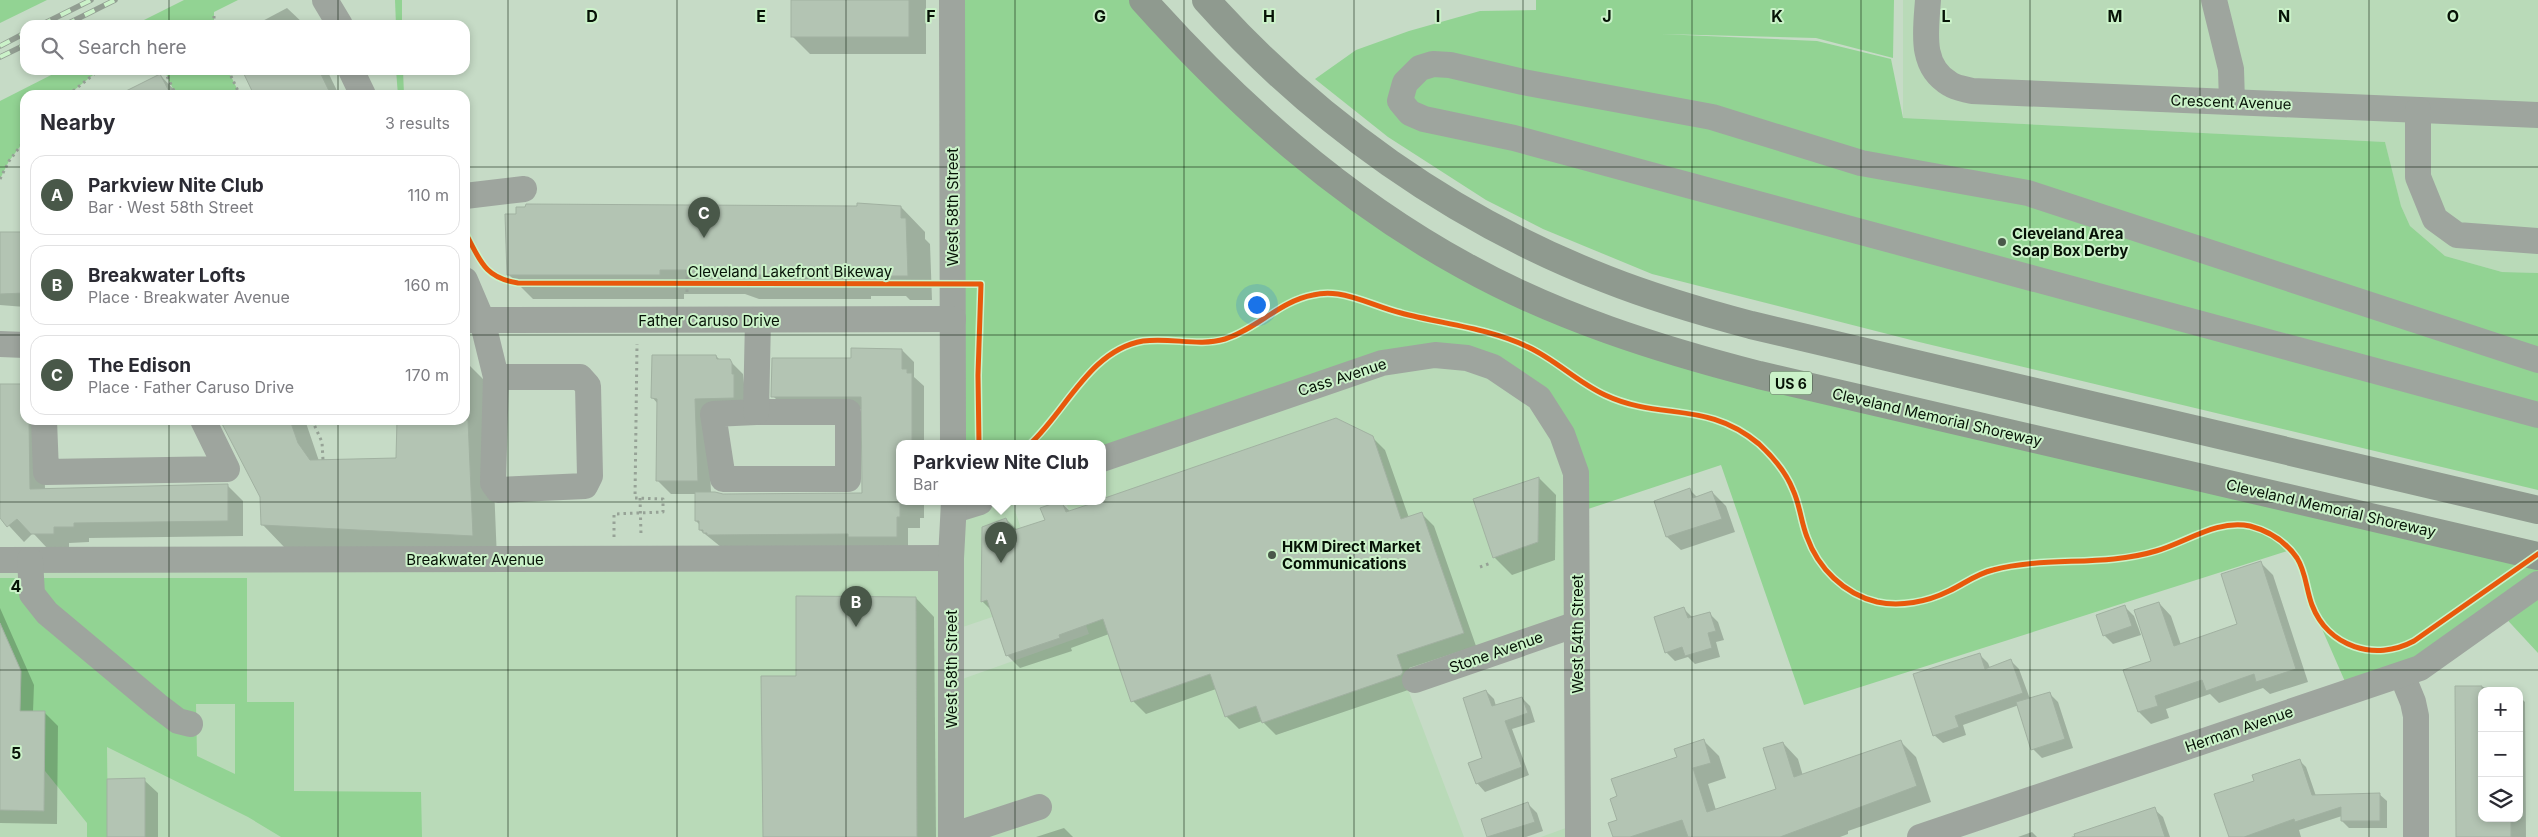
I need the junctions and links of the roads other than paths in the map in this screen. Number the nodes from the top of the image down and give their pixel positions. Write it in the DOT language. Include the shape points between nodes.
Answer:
graph roads {
  1 [pos="325,0"];
  2 [pos="952,0"];
  3 [pos="1143,0"];
  4 [pos="1206,0"];
  5 [pos="1928,0"];
  6 [pos="2214,0"];
  7 [pos="337,20"];
  8 [pos="353,75"];
  9 [pos="361,90"];
  10 [pos="2232,102"];
  11 [pos="2418,110"];
  12 [pos="2538,116"];
  13 [pos="524,189"];
  14 [pos="470,195"];
  15 [pos="2538,241"];
  16 [pos="470,302"];
  17 [pos="953,319"];
  18 [pos="474,320"];
  19 [pos="758,320"];
  20 [pos="0,344"];
  21 [pos="20,345"];
  22 [pos="2538,360"];
  23 [pos="496,377"];
  24 [pos="756,412"];
  25 [pos="2538,415"];
  26 [pos="44,425"];
  27 [pos="205,425"];
  28 [pos="1562,434"];
  29 [pos="954,440"];
  30 [pos="1106,458"];
  31 [pos="954,506"];
  32 [pos="2538,510"];
  33 [pos="2538,556"];
  34 [pos="951,558"];
  35 [pos="0,560"];
  36 [pos="30,560"];
  37 [pos="2529,590"];
  38 [pos="1577,624"];
  39 [pos="2402,675"];
  40 [pos="1415,680"];
  41 [pos="190,724"];
  42 [pos="1038,808"];
  43 [pos="951,836"];
  44 [pos="1578,837"];
  45 [pos="1920,837"];
  46 [pos="2416,837"];
  1 -- 7 [label="street"];
  2 -- 17 [label="street, West 58th Street"];
  3 -- 33 [label="highway, Cleveland Memorial Shoreway / US 6" via="1248,109 1360,200 1466,266 1575,317 1676,353 1759,375"];
  4 -- 32 [label="highway" via="1252,49 1308,100 1400,170 1499,230 1605,279 1751,325"];
  5 -- 10 [label="street, Crescent Avenue" via="1926,56 1950,84 1972,91"];
  6 -- 10 [label="street" via="2231,69"];
  8 -- 9 [label="street"];
  10 -- 11 [label="street, Crescent Avenue"];
  11 -- 12 [label="street, Crescent Avenue"];
  11 -- 15 [label="street" via="2418,177 2435,219 2457,235"];
  13 -- 14 [label="street"];
  16 -- 18 [label="street"];
  17 -- 19 [label="street, Father Caruso Drive"];
  17 -- 29 [label="street, West 58th Street"];
  18 -- 19 [label="street, Father Caruso Drive"];
  18 -- 23 [label="street"];
  19 -- 24 [label="street"];
  20 -- 21 [label="street"];
  22 -- 25 [label="street" via="2028,193 1861,163 1712,117 1450,65 1433,64 1420,68 1411,75 1401,93 1400,101 1404,107 1424,118 1514,138"];
  23 -- 23 [label="street" via="493,483 498,490 585,486 590,476 588,386 580,378"];
  24 -- 24 [label="street" via="848,412 848,479 723,479 713,414"];
  26 -- 27 [label="street" via="46,472 227,469"];
  28 -- 30 [label="street, Cass Avenue" via="1539,398 1493,367 1466,358 1436,355 1382,362"];
  28 -- 38 [label="street, West 54th Street" via="1576,473"];
  31 -- 34 [label="street, West 58th Street"];
  34 -- 36 [label="street, Breakwater Avenue"];
  34 -- 43 [label="street, West 58th Street"];
  35 -- 36 [label="street, Breakwater Avenue"];
  36 -- 41 [label="street" via="32,594 47,613 157,704 178,720"];
  37 -- 39 [label="street, Herman Avenue" via="2433,661"];
  38 -- 40 [label="street, Stone Avenue"];
  38 -- 44 [label="street, West 54th Street"];
  39 -- 45 [label="street, Herman Avenue"];
  39 -- 46 [label="street" via="2416,716"];
  42 -- 43 [label="street"];
}
